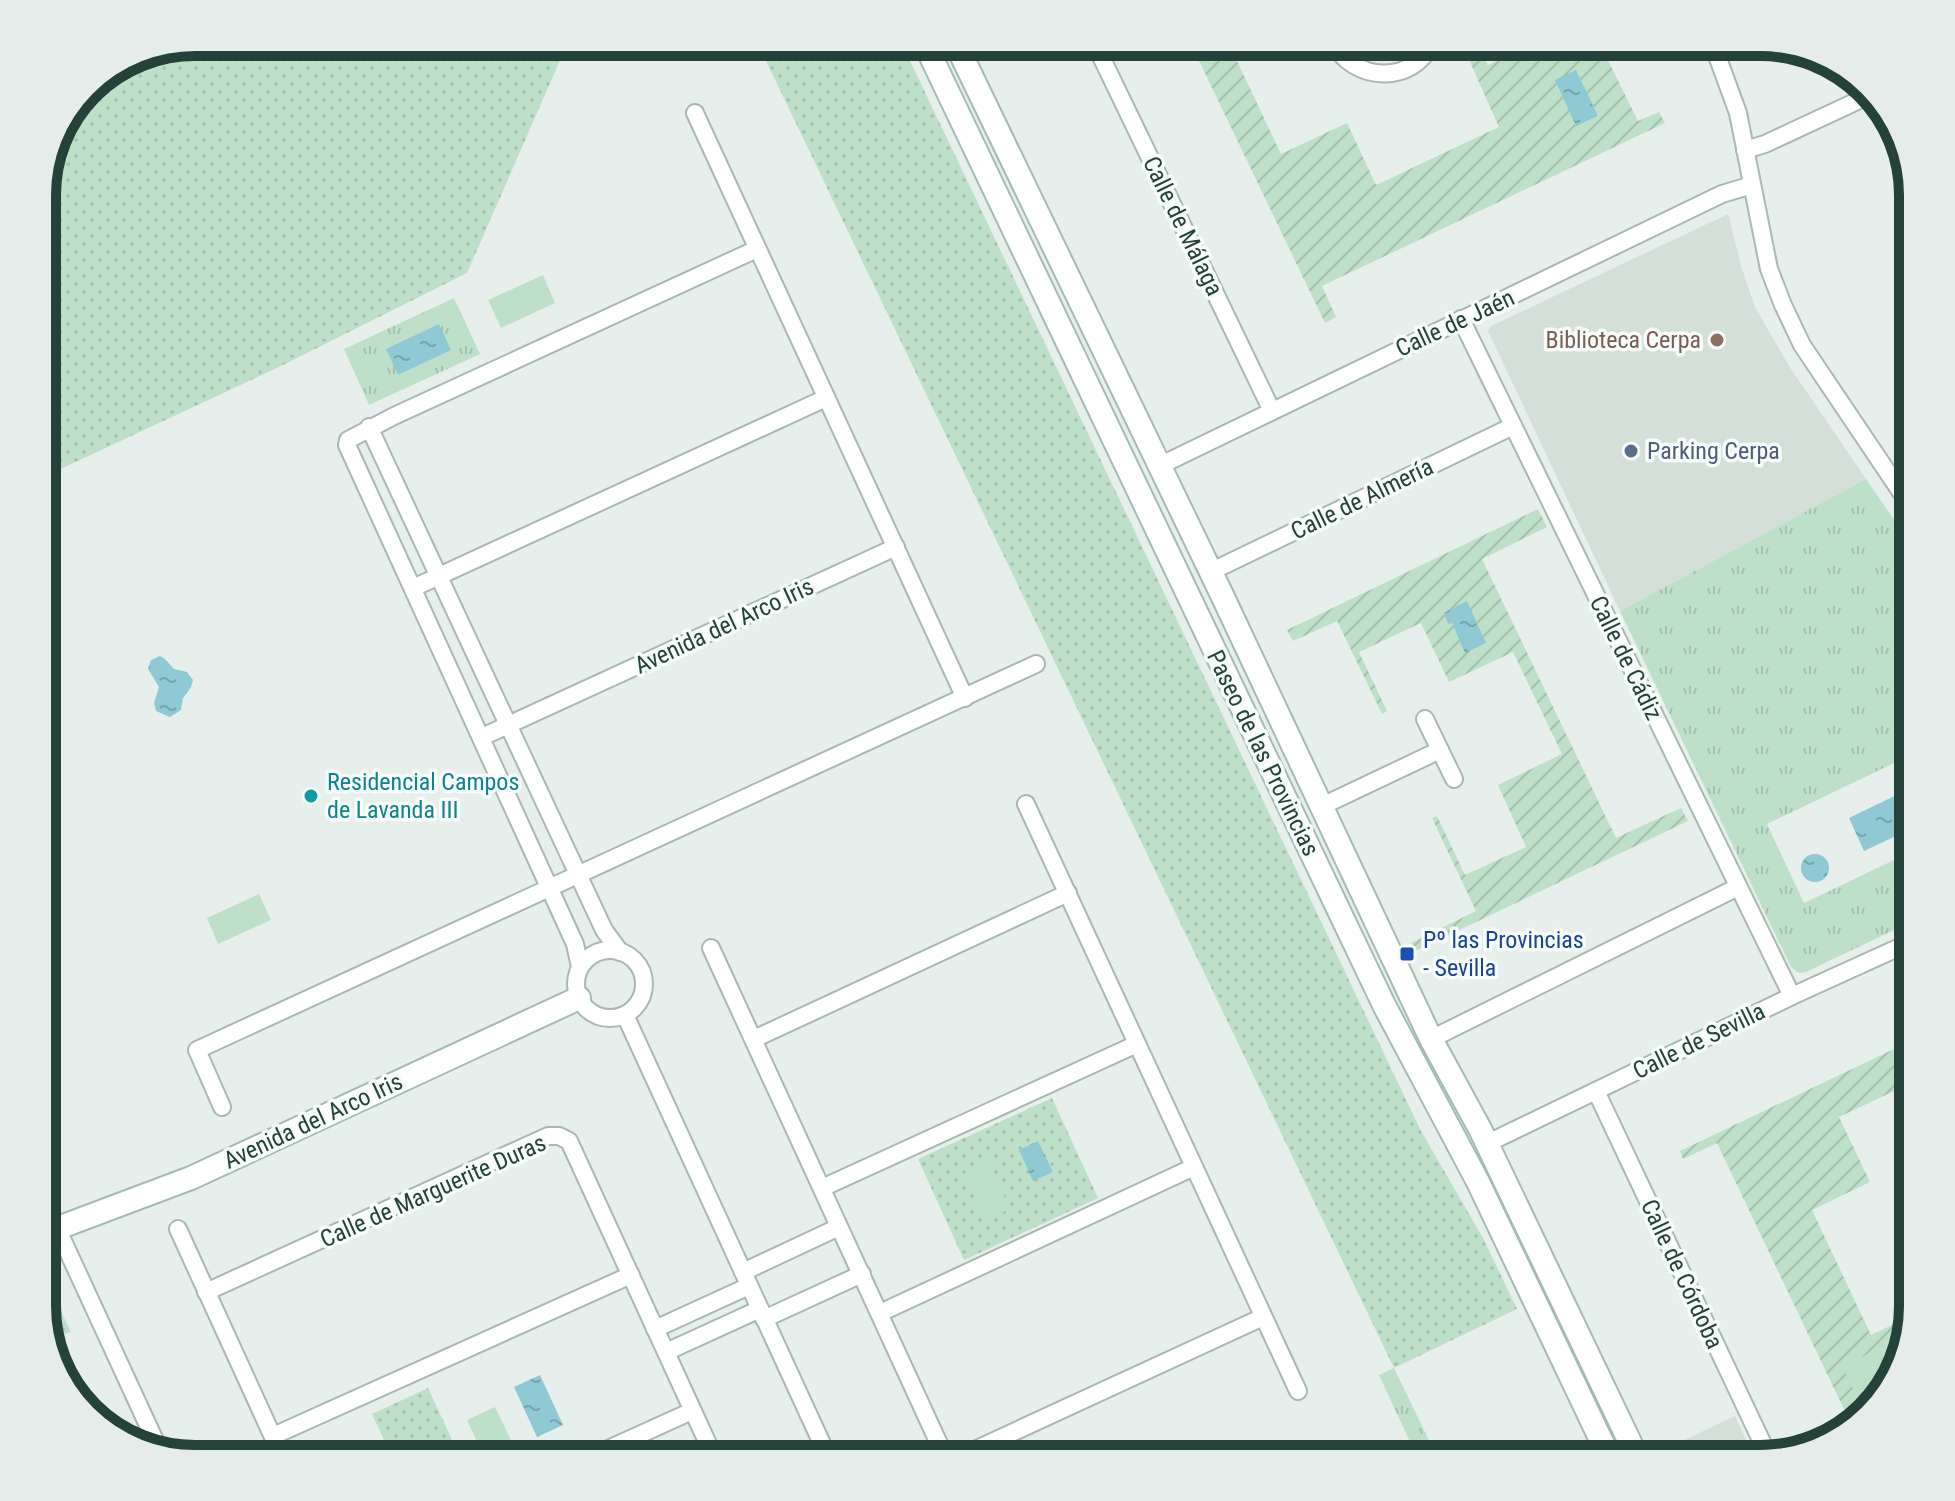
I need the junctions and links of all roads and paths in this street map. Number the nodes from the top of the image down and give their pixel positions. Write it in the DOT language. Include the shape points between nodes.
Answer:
graph roads {
  1 [pos="931,56"];
  2 [pos="962,56"];
  3 [pos="1101,56"];
  4 [pos="1344,56"];
  5 [pos="1422,56"];
  6 [pos="1717,56"];
  7 [pos="1861,99"];
  8 [pos="695,113"];
  9 [pos="1745,150"];
  10 [pos="1752,185"];
  11 [pos="757,249"];
  12 [pos="1461,319"];
  13 [pos="826,398"];
  14 [pos="1272,411"];
  15 [pos="1513,426"];
  16 [pos="369,427"];
  17 [pos="1159,466"];
  18 [pos="1899,480"];
  19 [pos="896,547"];
  20 [pos="1210,572"];
  21 [pos="439,576"];
  22 [pos="413,588"];
  23 [pos="1036,664"];
  24 [pos="965,698"];
  25 [pos="1425,719"];
  26 [pos="508,726"];
  27 [pos="482,737"];
  28 [pos="1440,750"];
  29 [pos="1454,779"];
  30 [pos="1026,804"];
  31 [pos="1320,807"];
  32 [pos="579,874"];
  33 [pos="1738,887"];
  34 [pos="550,888"];
  35 [pos="1068,893"];
  36 [pos="1899,947"];
  37 [pos="711,948"];
  38 [pos="620,952"];
  39 [pos="580,967"];
  40 [pos="1792,996"];
  41 [pos="579,998"];
  42 [pos="625,1015"];
  43 [pos="754,1039"];
  44 [pos="1431,1039"];
  45 [pos="1137,1044"];
  46 [pos="1596,1091"];
  47 [pos="222,1107"];
  48 [pos="1486,1144"];
  49 [pos="1194,1167"];
  50 [pos="822,1188"];
  51 [pos="839,1227"];
  52 [pos="178,1229"];
  53 [pos="56,1230"];
  54 [pos="56,1244"];
  55 [pos="862,1274"];
  56 [pos="631,1275"];
  57 [pos="746,1279"];
  58 [pos="206,1292"];
  59 [pos="880,1313"];
  60 [pos="762,1314"];
  61 [pos="1263,1317"];
  62 [pos="655,1329"];
  63 [pos="666,1352"];
  64 [pos="1298,1391"];
  65 [pos="692,1411"];
  66 [pos="273,1436"];
  67 [pos="154,1439"];
  68 [pos="277,1445"];
  69 [pos="617,1445"];
  70 [pos="708,1445"];
  71 [pos="823,1445"];
  72 [pos="940,1445"];
  73 [pos="985,1445"];
  74 [pos="1603,1445"];
  75 [pos="1631,1445"];
  76 [pos="1763,1445"];
  1 -- 74 [label="street, Paseo de las Provincias" via="1407,1053 1478,1182"];
  2 -- 17 [label="street, Paseo de las Provincias"];
  3 -- 14 [label="street, Calle de Málaga"];
  4 -- 5 [label="street" via="1366,72 1384,75 1401,71"];
  6 -- 9 [label="street"];
  7 -- 9 [label="street"];
  8 -- 11 [label="street"];
  9 -- 10 [label="street"];
  10 -- 12 [label="street, Calle de Jaén" via="1722,194"];
  10 -- 18 [label="street" via="1769,269 1802,345"];
  11 -- 13 [label="street"];
  11 -- 16 [label="street"];
  12 -- 14 [label="street, Calle de Jaén"];
  12 -- 15 [label="street, Calle de Cádiz"];
  13 -- 19 [label="street"];
  13 -- 21 [label="street"];
  14 -- 17 [label="street, Calle de Jaén"];
  15 -- 20 [label="street, Calle de Almería"];
  15 -- 33 [label="street, Calle de Cádiz"];
  16 -- 21 [label="street"];
  16 -- 22 [label="street" via="351,436 347,445"];
  17 -- 20 [label="street, Paseo de las Provincias"];
  19 -- 24 [label="street"];
  19 -- 26 [label="street, Avenida del Arco Iris"];
  20 -- 31 [label="street, Paseo de las Provincias"];
  21 -- 22 [label="street"];
  21 -- 26 [label="street"];
  22 -- 27 [label="street"];
  23 -- 24 [label="street"];
  24 -- 32 [label="street"];
  25 -- 28 [label="street"];
  26 -- 27 [label="street, Avenida del Arco Iris"];
  26 -- 32 [label="street"];
  27 -- 34 [label="street"];
  28 -- 29 [label="street"];
  28 -- 31 [label="street, Paseo de las Provincias"];
  30 -- 35 [label="street"];
  31 -- 44 [label="street, Paseo de las Provincias"];
  32 -- 34 [label="street"];
  32 -- 38 [label="street"];
  33 -- 40 [label="street, Calle de Cádiz"];
  33 -- 44 [label="street"];
  34 -- 39 [label="street"];
  34 -- 47 [label="street" via="197,1050"];
  35 -- 43 [label="street"];
  35 -- 45 [label="street"];
  36 -- 40 [label="street, Calle de Sevilla"];
  37 -- 43 [label="street"];
  38 -- 39 [label="street" via="598,953"];
  38 -- 42 [label="street" via="642,976 640,998"];
  39 -- 41 [label="street"];
  40 -- 46 [label="street, Calle de Sevilla"];
  41 -- 42 [label="street" via="603,1018"];
  41 -- 53 [label="street, Avenida del Arco Iris" via="191,1178"];
  42 -- 57 [label="street"];
  43 -- 50 [label="street"];
  44 -- 48 [label="street, Paseo de las Provincias"];
  45 -- 49 [label="street"];
  45 -- 50 [label="street"];
  46 -- 48 [label="street, Calle de Sevilla"];
  46 -- 76 [label="street, Calle de Córdoba"];
  48 -- 75 [label="street, Paseo de las Provincias"];
  49 -- 59 [label="street"];
  49 -- 61 [label="street"];
  50 -- 51 [label="street"];
  51 -- 55 [label="street"];
  51 -- 57 [label="street"];
  52 -- 58 [label="street"];
  54 -- 67 [label="street"];
  55 -- 59 [label="street"];
  55 -- 60 [label="street"];
  56 -- 58 [label="street, Calle de Marguerite Duras" via="569,1141 548,1136"];
  56 -- 62 [label="street, Calle de Marguerite Duras"];
  56 -- 66 [label="street"];
  57 -- 60 [label="street"];
  57 -- 62 [label="street"];
  58 -- 66 [label="street"];
  59 -- 72 [label="street"];
  60 -- 63 [label="street"];
  60 -- 71 [label="street"];
  61 -- 64 [label="street"];
  61 -- 73 [label="street"];
  62 -- 63 [label="street, Calle de Marguerite Duras"];
  63 -- 65 [label="street, Calle de Marguerite Duras"];
  65 -- 69 [label="street"];
  65 -- 70 [label="street, Calle de Marguerite Duras"];
  66 -- 68 [label="street"];
}
